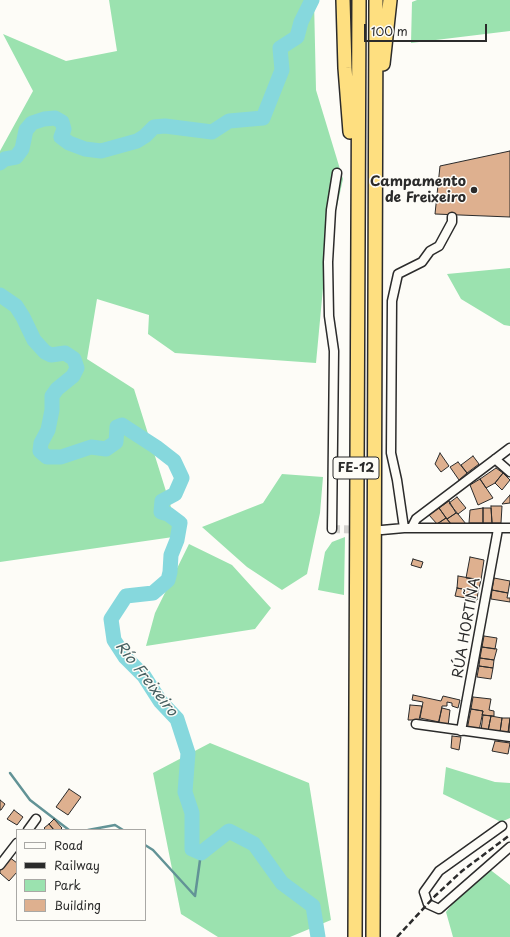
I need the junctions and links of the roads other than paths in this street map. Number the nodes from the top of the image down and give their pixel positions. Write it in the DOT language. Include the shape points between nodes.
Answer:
graph roads {
  1 [pos="342,0"];
  2 [pos="359,0"];
  3 [pos="376,0"];
  4 [pos="390,0"];
  5 [pos="376,140"];
  6 [pos="337,173"];
  7 [pos="452,217"];
  8 [pos="357,256"];
  9 [pos="510,448"];
  10 [pos="496,459"];
  11 [pos="510,472"];
  12 [pos="408,527"];
  13 [pos="510,528"];
  14 [pos="332,529"];
  15 [pos="498,529"];
  16 [pos="382,530"];
  17 [pos="416,724"];
  18 [pos="461,731"];
  19 [pos="510,738"];
  20 [pos="36,819"];
  21 [pos="502,826"];
  22 [pos="29,829"];
  23 [pos="16,845"];
  24 [pos="510,847"];
  25 [pos="0,865"];
  26 [pos="355,937"];
  27 [pos="373,937"];
  1 -- 8 [label="highway"];
  2 -- 8 [label="highway, FE-12"];
  3 -- 5 [label="highway, FE-12"];
  4 -- 5 [label="highway"];
  5 -- 27 [label="highway, FE-12"];
  6 -- 14 [label="street" via="331,210 328,262 329,316 334,350"];
  7 -- 12 [label="street" via="452,222 439,246 430,251 422,262 398,274 392,300 391,453"];
  8 -- 26 [label="highway, FE-12"];
  9 -- 10 [label="street"];
  10 -- 11 [label="street"];
  10 -- 12 [label="street" via="416,518"];
  12 -- 15 [label="street"];
  12 -- 16 [label="street"];
  13 -- 15 [label="street"];
  15 -- 18 [label="street, RÚA HORTIÑA"];
  17 -- 18 [label="street"];
  18 -- 19 [label="street"];
  20 -- 22 [label="street"];
  21 -- 24 [label="street" via="439,871 424,892 428,904 439,909"];
  23 -- 25 [label="street"];
}
